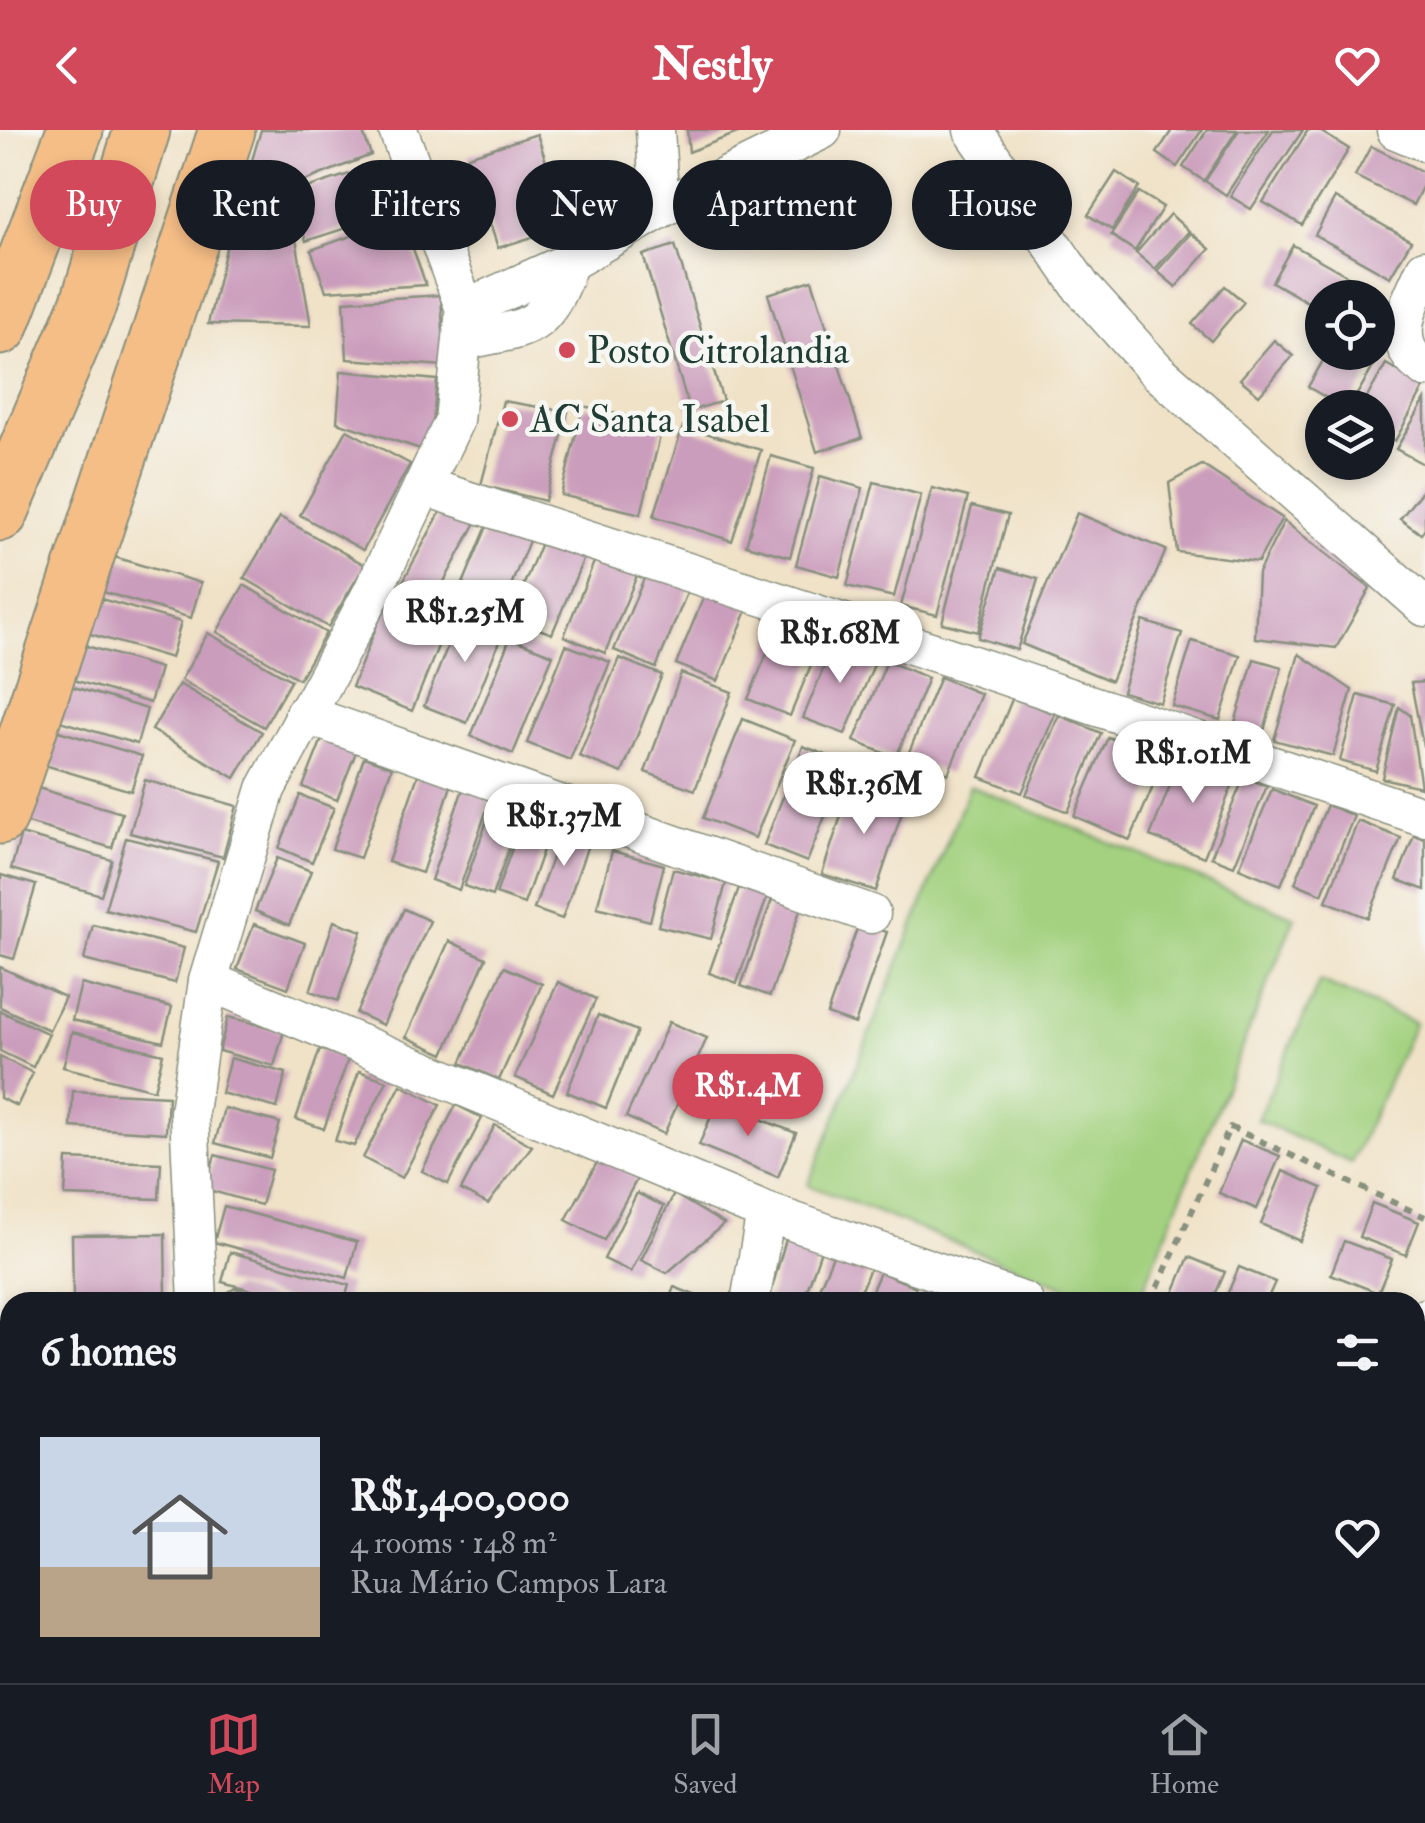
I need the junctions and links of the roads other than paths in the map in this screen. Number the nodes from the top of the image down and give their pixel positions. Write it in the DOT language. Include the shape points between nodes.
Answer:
graph roads {
  1 [pos="51,130"];
  2 [pos="75,130"];
  3 [pos="142,130"];
  4 [pos="226,130"];
  5 [pos="398,130"];
  6 [pos="655,130"];
  7 [pos="822,130"];
  8 [pos="973,130"];
  9 [pos="1396,130"];
  10 [pos="1425,142"];
  11 [pos="660,209"];
  12 [pos="1425,269"];
  13 [pos="0,319"];
  14 [pos="463,325"];
  15 [pos="0,327"];
  16 [pos="1425,368"];
  17 [pos="423,486"];
  18 [pos="0,514"];
  19 [pos="1425,607"];
  20 [pos="304,714"];
  21 [pos="0,816"];
  22 [pos="1425,817"];
  23 [pos="871,914"];
  24 [pos="208,981"];
  25 [pos="766,1212"];
  26 [pos="198,1292"];
  27 [pos="752,1292"];
  28 [pos="995,1292"];
  1 -- 13 [label="highway"];
  2 -- 15 [label="highway"];
  3 -- 18 [label="highway" via="88,305"];
  4 -- 21 [label="highway"];
  5 -- 14 [label="street"];
  6 -- 11 [label="street"];
  7 -- 11 [label="street"];
  8 -- 19 [label="street" via="1082,288 1156,370"];
  9 -- 10 [label="street"];
  11 -- 14 [label="street"];
  12 -- 16 [label="street" via="1402,320 1405,342"];
  14 -- 17 [label="street" via="454,421"];
  17 -- 20 [label="street"];
  17 -- 22 [label="street"];
  20 -- 23 [label="street"];
  20 -- 24 [label="street" via="266,789"];
  24 -- 25 [label="street"];
  24 -- 26 [label="street" via="189,1112"];
  25 -- 27 [label="street"];
  25 -- 28 [label="street"];
}
